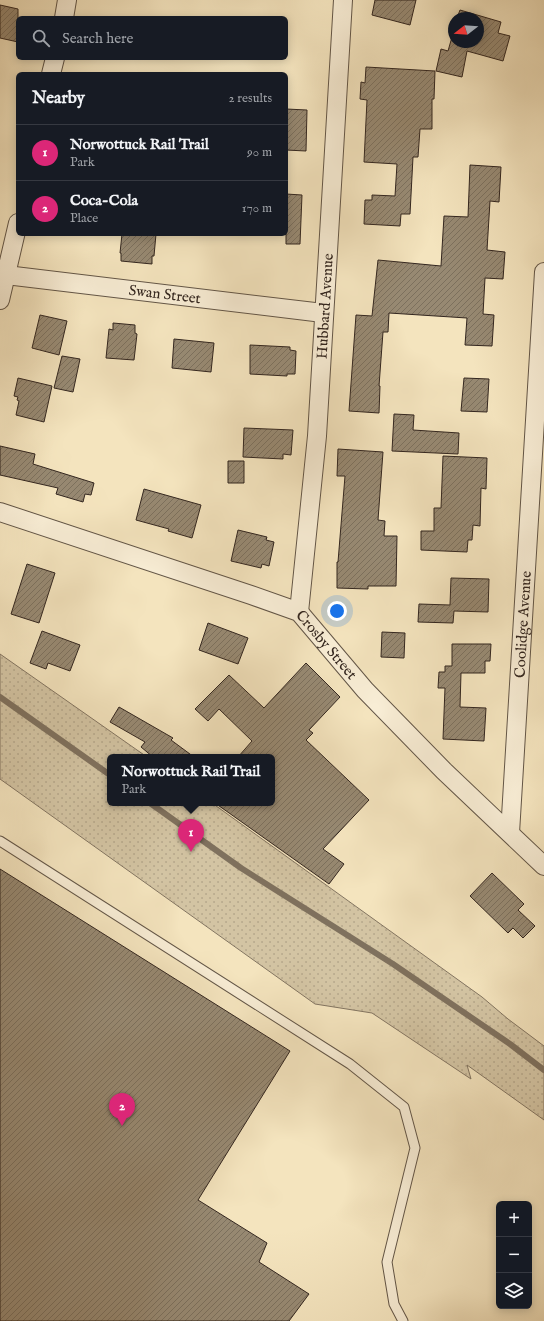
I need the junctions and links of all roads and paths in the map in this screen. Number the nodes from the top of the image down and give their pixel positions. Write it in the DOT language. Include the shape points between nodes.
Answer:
graph roads {
  1 [pos="67,0"];
  2 [pos="343,0"];
  3 [pos="64,16"];
  4 [pos="54,60"];
  5 [pos="52,72"];
  6 [pos="16,232"];
  7 [pos="544,272"];
  8 [pos="6,275"];
  9 [pos="0,300"];
  10 [pos="324,313"];
  11 [pos="0,512"];
  12 [pos="299,612"];
  13 [pos="510,833"];
  14 [pos="0,841"];
  15 [pos="544,866"];
  16 [pos="403,1321"];
  1 -- 3 [label="street"];
  2 -- 10 [label="street, Hubbard Avenue"];
  4 -- 5 [label="street"];
  6 -- 8 [label="street"];
  7 -- 13 [label="street, Coolidge Avenue"];
  8 -- 9 [label="street"];
  8 -- 10 [label="street, Swan Street"];
  10 -- 12 [label="street, Hubbard Avenue" via="317,436"];
  11 -- 12 [label="street, Crosby Street"];
  12 -- 13 [label="street, Crosby Street" via="365,690 444,771"];
  13 -- 15 [label="street, Crosby Street"];
  14 -- 16 [label="lane" via="350,1064 404,1108 415,1148 387,1262 394,1304"];
}
